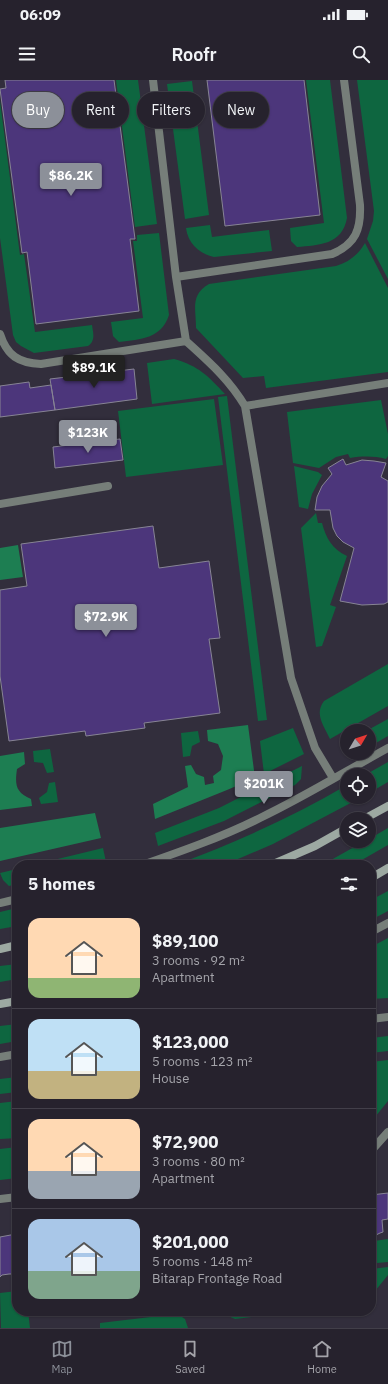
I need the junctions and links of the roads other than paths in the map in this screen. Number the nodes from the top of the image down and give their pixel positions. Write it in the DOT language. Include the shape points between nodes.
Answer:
graph roads {
  1 [pos="153,80"];
  2 [pos="344,80"];
  3 [pos="176,277"];
  4 [pos="0,334"];
  5 [pos="186,341"];
  6 [pos="388,383"];
  7 [pos="245,406"];
  8 [pos="108,486"];
  9 [pos="0,504"];
  10 [pos="388,748"];
  11 [pos="333,778"];
  12 [pos="388,806"];
  13 [pos="376,812"];
  14 [pos="340,832"];
  15 [pos="156,860"];
  16 [pos="283,860"];
  17 [pos="388,868"];
  18 [pos="376,875"];
  19 [pos="12,900"];
  20 [pos="0,903"];
  21 [pos="388,923"];
  22 [pos="376,929"];
  23 [pos="12,946"];
  24 [pos="0,949"];
  25 [pos="12,1002"];
  26 [pos="0,1004"];
  27 [pos="388,1017"];
  28 [pos="376,1018"];
  29 [pos="12,1055"];
  30 [pos="0,1057"];
  31 [pos="388,1132"];
  32 [pos="376,1145"];
  33 [pos="12,1198"];
  34 [pos="0,1199"];
  1 -- 3 [label="street"];
  2 -- 3 [label="street" via="360,212 358,232 349,244 332,254"];
  3 -- 5 [label="street"];
  4 -- 5 [label="street" via="14,358 41,364"];
  5 -- 7 [label="street" via="217,368"];
  6 -- 7 [label="street"];
  7 -- 11 [label="street" via="291,678 315,748"];
  8 -- 9 [label="street"];
  10 -- 11 [label="street"];
  11 -- 15 [label="street" via="260,818 201,844"];
  12 -- 13 [label="main road"];
  14 -- 16 [label="main road"];
  17 -- 18 [label="main road"];
  19 -- 20 [label="street"];
  21 -- 22 [label="street"];
  23 -- 24 [label="main road"];
  25 -- 26 [label="main road"];
  27 -- 28 [label="street"];
  29 -- 30 [label="street"];
  31 -- 32 [label="street"];
  33 -- 34 [label="street"];
}
